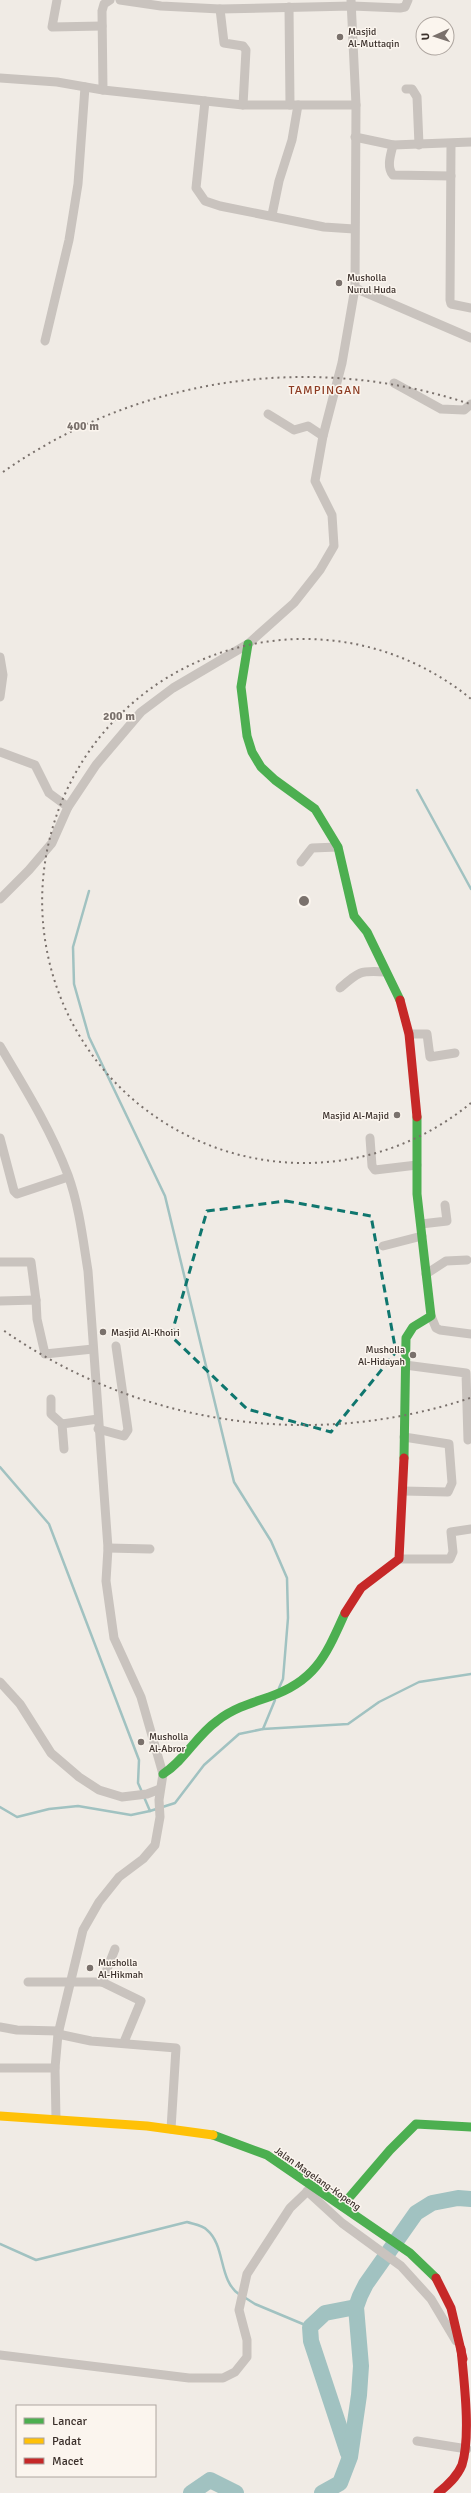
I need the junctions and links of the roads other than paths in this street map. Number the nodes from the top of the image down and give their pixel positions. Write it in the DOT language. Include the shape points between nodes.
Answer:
graph roads {
  1 [pos="57,0"];
  2 [pos="110,0"];
  3 [pos="120,0"];
  4 [pos="408,0"];
  5 [pos="161,3"];
  6 [pos="351,3"];
  7 [pos="288,7"];
  8 [pos="220,9"];
  9 [pos="102,26"];
  10 [pos="0,78"];
  11 [pos="86,87"];
  12 [pos="406,89"];
  13 [pos="103,90"];
  14 [pos="206,101"];
  15 [pos="243,105"];
  16 [pos="294,105"];
  17 [pos="356,105"];
  18 [pos="355,137"];
  19 [pos="471,142"];
  20 [pos="451,144"];
  21 [pos="393,145"];
  22 [pos="419,145"];
  23 [pos="451,176"];
  24 [pos="272,215"];
  25 [pos="354,230"];
  26 [pos="355,288"];
  27 [pos="471,308"];
  28 [pos="471,338"];
  29 [pos="45,341"];
  30 [pos="394,383"];
  31 [pos="471,404"];
  32 [pos="268,414"];
  33 [pos="323,436"];
  34 [pos="248,644"];
  35 [pos="0,657"];
  36 [pos="0,697"];
  37 [pos="0,752"];
  38 [pos="68,807"];
  39 [pos="338,847"];
  40 [pos="301,862"];
  41 [pos="0,899"];
  42 [pos="385,972"];
  43 [pos="340,988"];
  44 [pos="409,1034"];
  45 [pos="0,1046"];
  46 [pos="455,1053"];
  47 [pos="0,1138"];
  48 [pos="370,1138"];
  49 [pos="417,1165"];
  50 [pos="68,1177"];
  51 [pos="445,1205"];
  52 [pos="421,1224"];
  53 [pos="422,1236"];
  54 [pos="383,1246"];
  55 [pos="467,1260"];
  56 [pos="0,1262"];
  57 [pos="426,1274"];
  58 [pos="36,1300"];
  59 [pos="0,1301"];
  60 [pos="430,1316"];
  61 [pos="471,1334"];
  62 [pos="116,1346"];
  63 [pos="93,1349"];
  64 [pos="405,1365"];
  65 [pos="468,1373"];
  66 [pos="51,1399"];
  67 [pos="62,1424"];
  68 [pos="98,1424"];
  69 [pos="404,1437"];
  70 [pos="468,1440"];
  71 [pos="64,1449"];
  72 [pos="403,1491"];
  73 [pos="471,1529"];
  74 [pos="108,1548"];
  75 [pos="150,1549"];
  76 [pos="399,1559"];
  77 [pos="0,1682"];
  78 [pos="163,1774"];
  79 [pos="160,1789"];
  80 [pos="115,1949"];
  81 [pos="28,1982"];
  82 [pos="71,1982"];
  83 [pos="102,1982"];
  84 [pos="0,2027"];
  85 [pos="59,2032"];
  86 [pos="124,2042"];
  87 [pos="0,2068"];
  88 [pos="55,2068"];
  89 [pos="0,2116"];
  90 [pos="56,2119"];
  91 [pos="471,2127"];
  92 [pos="171,2129"];
  93 [pos="310,2189"];
  94 [pos="342,2206"];
  95 [pos="461,2349"];
  96 [pos="0,2355"];
  97 [pos="471,2378"];
  98 [pos="471,2396"];
  99 [pos="417,2441"];
  100 [pos="467,2449"];
  101 [pos="438,2493"];
  1 -- 9 [label="street" via="52,27"];
  2 -- 9 [label="street" via="104,4"];
  3 -- 5 [label="street"];
  4 -- 6 [label="street" via="405,7 400,8"];
  5 -- 8 [label="street"];
  6 -- 7 [label="street"];
  6 -- 17 [label="street"];
  7 -- 8 [label="street"];
  7 -- 16 [label="street"];
  8 -- 15 [label="street" via="224,43 243,46 246,50"];
  9 -- 13 [label="street"];
  10 -- 11 [label="street" via="30,79"];
  11 -- 13 [label="street"];
  11 -- 29 [label="street" via="77,191 69,240"];
  12 -- 22 [label="street" via="412,89 417,97"];
  13 -- 14 [label="street"];
  14 -- 15 [label="street"];
  14 -- 24 [label="street" via="196,177 199,194 205,201 220,206"];
  15 -- 16 [label="street"];
  16 -- 17 [label="street"];
  16 -- 24 [label="street" via="291,147 279,181"];
  17 -- 18 [label="street"];
  18 -- 21 [label="street"];
  18 -- 25 [label="street"];
  19 -- 20 [label="street"];
  20 -- 22 [label="street"];
  20 -- 23 [label="street"];
  21 -- 22 [label="street"];
  21 -- 23 [label="street" via="389,163 389,171 393,175"];
  23 -- 27 [label="street" via="450,300 451,304"];
  24 -- 25 [label="street" via="318,226"];
  25 -- 26 [label="street"];
  26 -- 28 [label="street"];
  26 -- 33 [label="street" via="342,363"];
  30 -- 31 [label="street" via="441,409 464,410"];
  32 -- 33 [label="street" via="294,430 308,426"];
  33 -- 34 [label="street" via="315,481 332,515 334,546 320,570 294,603"];
  34 -- 38 [label="street" via="172,688 141,712 96,765"];
  34 -- 39 [label="main road" via="241,687 247,736 252,752 261,767 275,780 315,809"];
  35 -- 36 [label="street" via="3,675"];
  37 -- 38 [label="street" via="35,765 49,793"];
  38 -- 41 [label="street" via="52,843"];
  39 -- 40 [label="street" via="312,848"];
  39 -- 42 [label="main road" via="354,916 367,932"];
  42 -- 43 [label="street" via="357,972"];
  42 -- 44 [label="main road" via="403,1006"];
  44 -- 46 [label="street" via="427,1034 430,1057"];
  44 -- 49 [label="main road" via="417,1107"];
  45 -- 50 [label="street" via="30,1096"];
  47 -- 50 [label="street" via="17,1194"];
  48 -- 49 [label="street" via="372,1166 375,1170"];
  49 -- 52 [label="main road"];
  50 -- 63 [label="street" via="88,1271"];
  51 -- 52 [label="street" via="445,1223"];
  52 -- 53 [label="main road"];
  53 -- 54 [label="street"];
  53 -- 57 [label="main road"];
  55 -- 57 [label="street" via="446,1261"];
  56 -- 58 [label="street" via="31,1262"];
  57 -- 60 [label="main road"];
  58 -- 59 [label="street"];
  58 -- 63 [label="street" via="37,1319 46,1354"];
  60 -- 61 [label="street" via="436,1328 440,1330"];
  60 -- 64 [label="main road" via="408,1331"];
  62 -- 68 [label="street" via="128,1430 124,1436"];
  63 -- 68 [label="street"];
  64 -- 65 [label="street"];
  64 -- 69 [label="main road"];
  65 -- 70 [label="street"];
  66 -- 67 [label="street" via="51,1414"];
  67 -- 68 [label="street"];
  67 -- 71 [label="street"];
  68 -- 74 [label="street"];
  69 -- 72 [label="main road"];
  69 -- 72 [label="street" via="449,1444 452,1483 448,1492"];
  72 -- 76 [label="main road"];
  73 -- 76 [label="street" via="451,1532 453,1552 450,1559"];
  74 -- 75 [label="street"];
  74 -- 78 [label="street" via="106,1581 114,1638 141,1697"];
  76 -- 78 [label="main road" via="362,1586 352,1600 324,1657 308,1677 216,1721 176,1767"];
  77 -- 79 [label="street" via="20,1704 51,1753 99,1790 113,1796 136,1796"];
  78 -- 79 [label="street"];
  79 -- 82 [label="street" via="160,1816 155,1845 143,1859 120,1877 99,1902 83,1930"];
  80 -- 83 [label="street"];
  81 -- 82 [label="street"];
  82 -- 83 [label="street"];
  82 -- 85 [label="street"];
  83 -- 86 [label="street" via="141,2001"];
  84 -- 85 [label="street"];
  85 -- 86 [label="street" via="91,2041"];
  85 -- 88 [label="street"];
  86 -- 92 [label="street" via="176,2048"];
  87 -- 88 [label="street"];
  88 -- 90 [label="street"];
  89 -- 90 [label="main road, Jalan Magelang-Kopeng"];
  90 -- 92 [label="main road, Jalan Magelang-Kopeng"];
  91 -- 94 [label="main road" via="416,2124"];
  92 -- 93 [label="main road, Jalan Magelang-Kopeng" via="222,2137 267,2155"];
  93 -- 94 [label="main road, Jalan Magelang-Kopeng"];
  93 -- 95 [label="street" via="342,2223 401,2266 430,2299"];
  93 -- 96 [label="street" via="286,2214 247,2274 239,2310 247,2340 247,2357 235,2372 223,2378 189,2378"];
  94 -- 95 [label="main road, Jalan Magelang-Kopeng" via="414,2257 438,2281"];
  95 -- 97 [label="main road"];
  95 -- 98 [label="main road, Jalan Magelang-Kopeng"];
  95 -- 100 [label="main road" via="469,2440"];
  99 -- 100 [label="street"];
  100 -- 101 [label="main road" via="466,2459 457,2476"];
}
